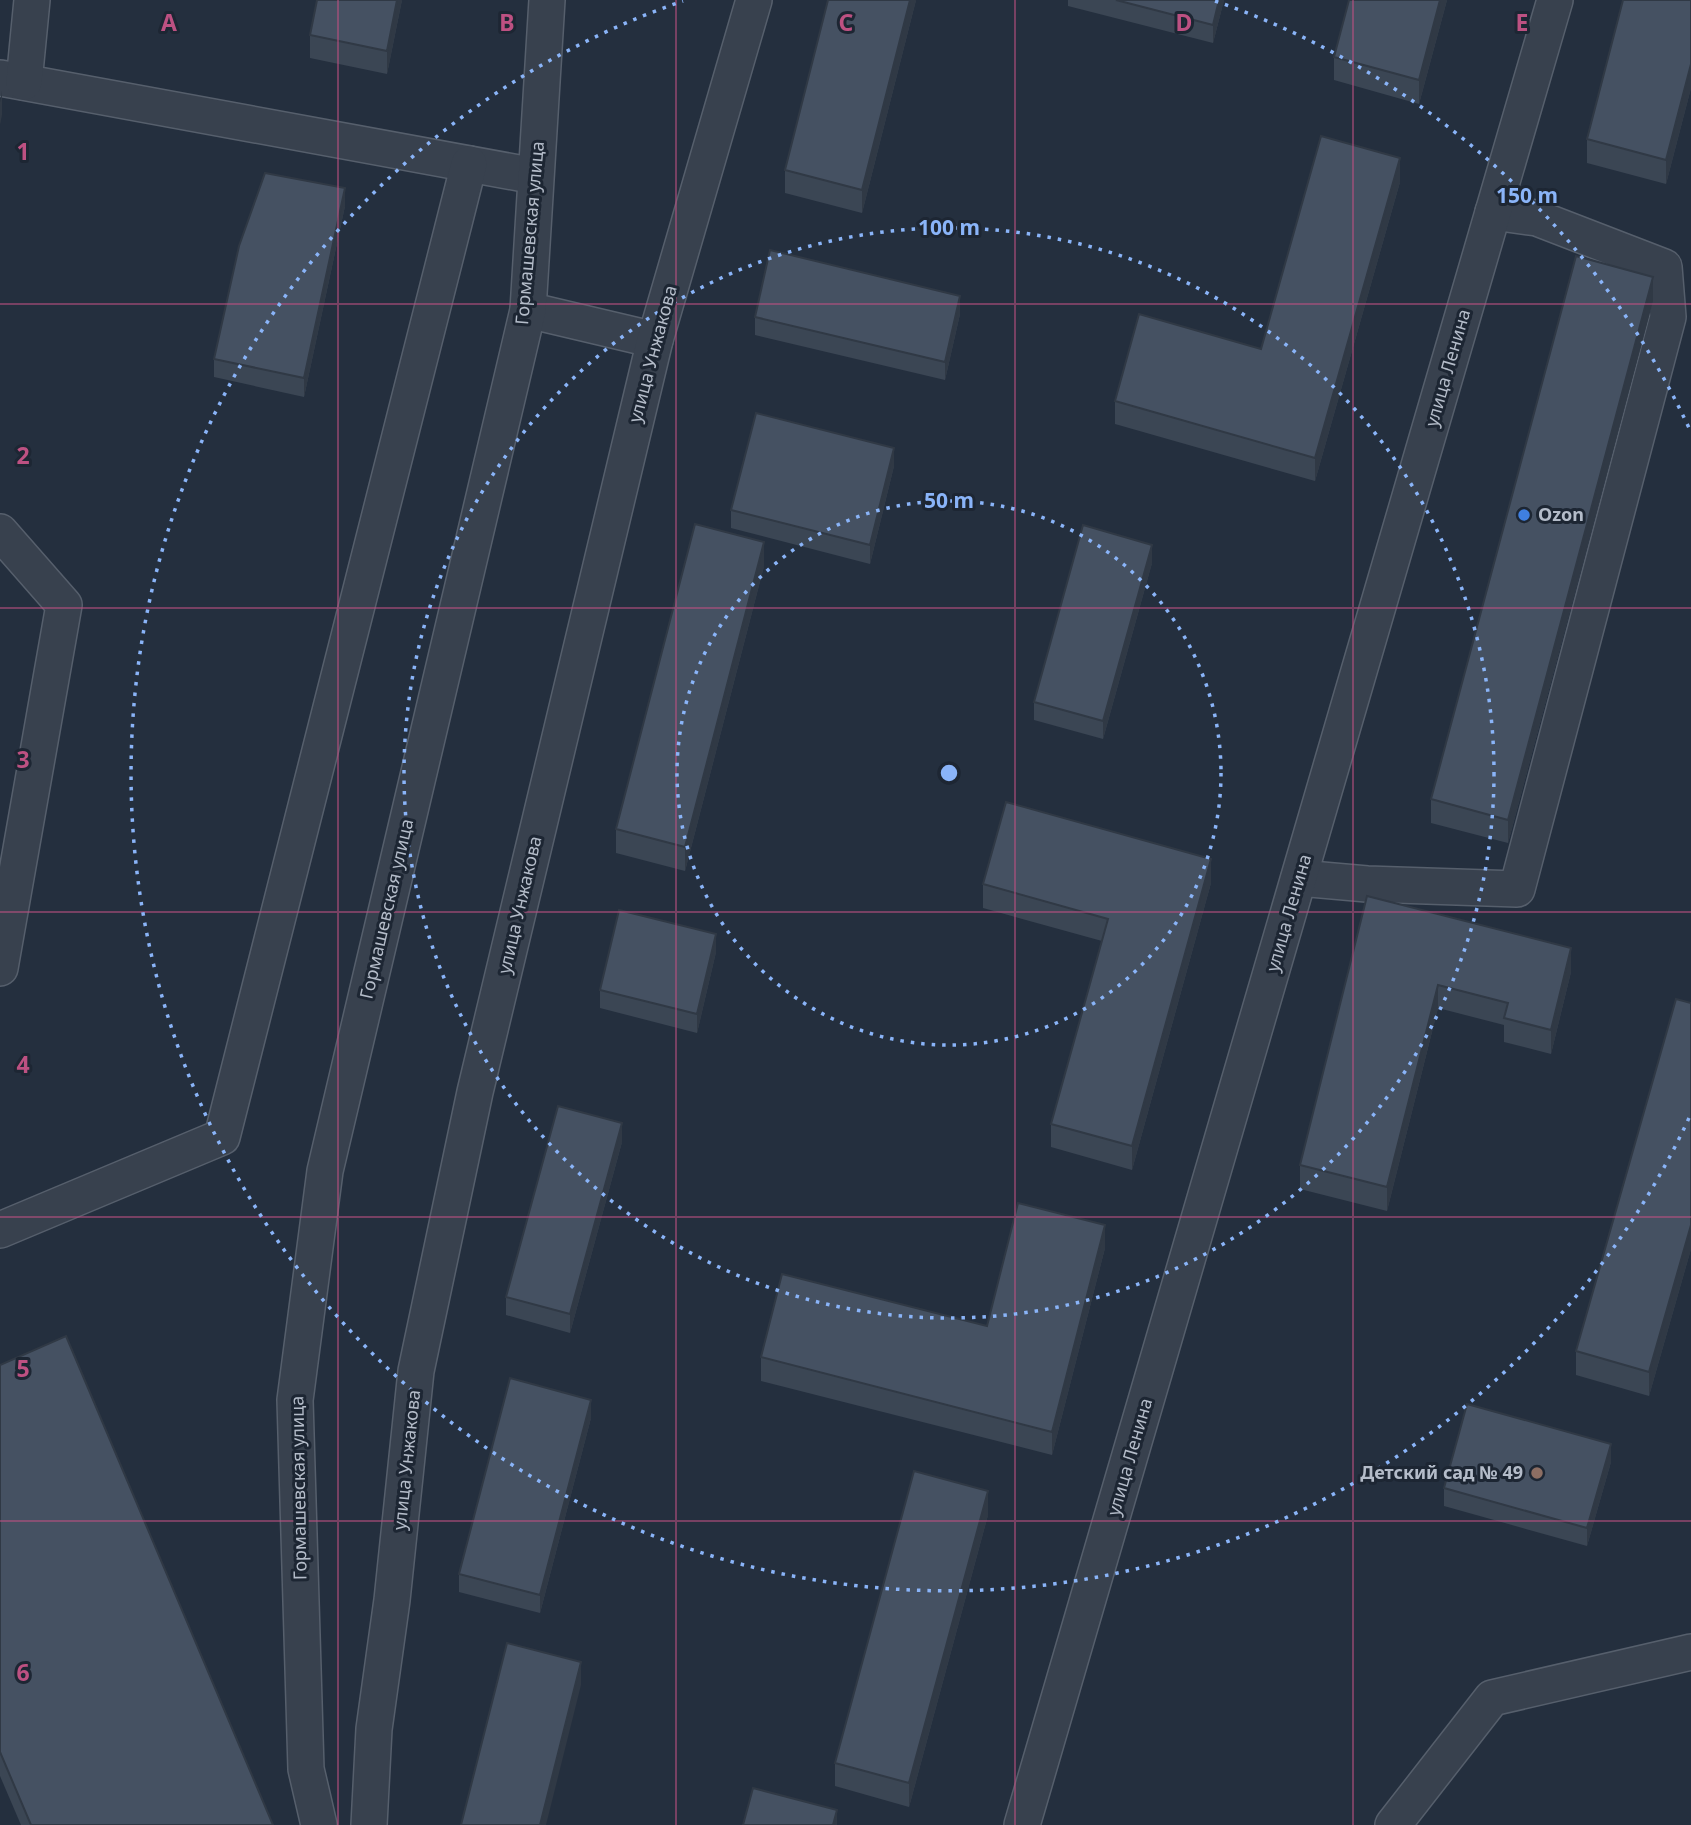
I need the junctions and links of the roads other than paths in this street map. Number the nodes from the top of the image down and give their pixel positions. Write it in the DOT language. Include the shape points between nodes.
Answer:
graph roads {
  1 [pos="32,0"];
  2 [pos="547,0"];
  3 [pos="754,0"];
  4 [pos="1555,0"];
  5 [pos="12,80"];
  6 [pos="469,164"];
  7 [pos="535,176"];
  8 [pos="1493,212"];
  9 [pos="528,310"];
  10 [pos="655,340"];
  11 [pos="0,532"];
  12 [pos="1299,877"];
  13 [pos="0,968"];
  14 [pos="0,1230"];
  15 [pos="1691,1652"];
  16 [pos="318,1825"];
  17 [pos="369,1825"];
  18 [pos="1023,1825"];
  19 [pos="1393,1825"];
  1 -- 5 [label="street"];
  2 -- 7 [label="street, Гормашевская улица"];
  3 -- 10 [label="street, улица Унжакова"];
  4 -- 8 [label="street, улица Ленина"];
  5 -- 6 [label="street"];
  6 -- 7 [label="street"];
  6 -- 14 [label="street" via="222,1137"];
  7 -- 9 [label="street, Гормашевская улица"];
  8 -- 12 [label="street, улица Ленина"];
  8 -- 12 [label="street" via="1536,218 1664,267 1668,317 1517,889"];
  9 -- 10 [label="street"];
  9 -- 16 [label="street, Гормашевская улица" via="325,1171 295,1400 306,1769"];
  10 -- 17 [label="street, улица Унжакова" via="475,1092 416,1371 373,1729"];
  11 -- 13 [label="street" via="64,605"];
  12 -- 18 [label="street, улица Ленина"];
  15 -- 19 [label="street" via="1492,1698"];
}
